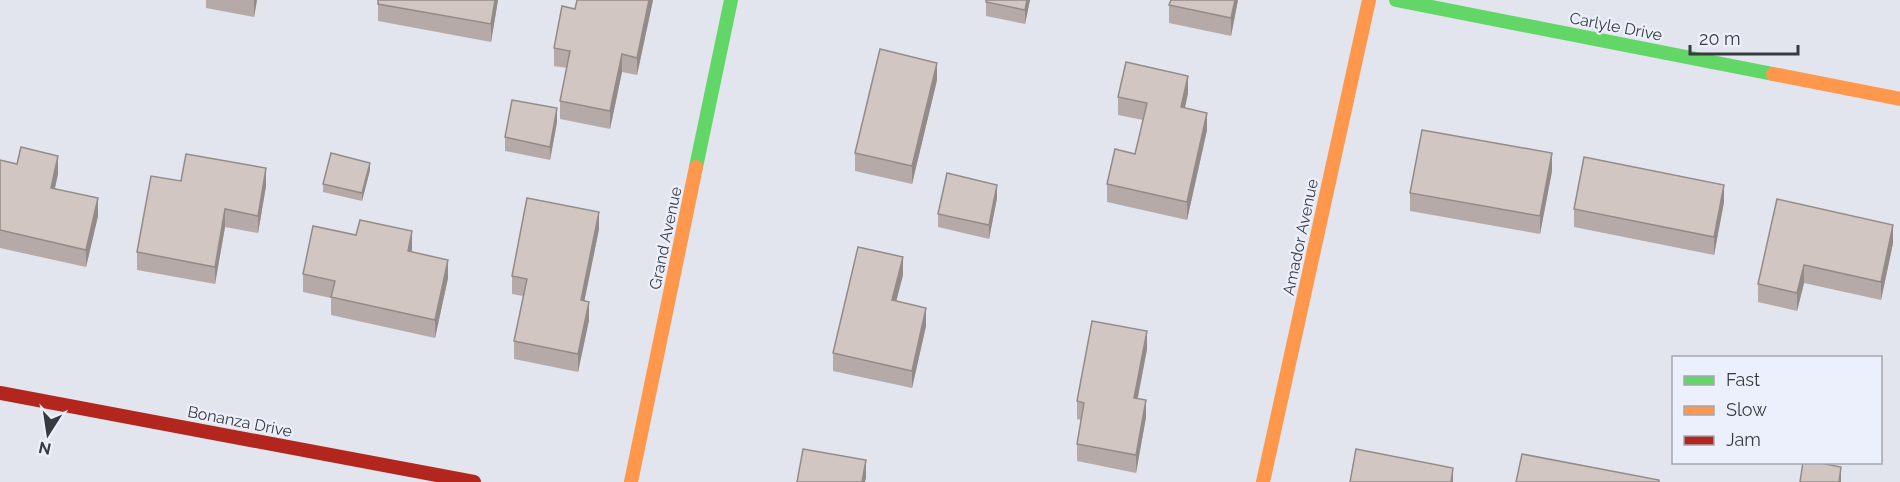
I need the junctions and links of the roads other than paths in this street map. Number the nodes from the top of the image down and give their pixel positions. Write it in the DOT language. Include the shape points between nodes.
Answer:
graph roads {
  1 [pos="731,0"];
  2 [pos="1369,0"];
  3 [pos="1396,0"];
  4 [pos="1900,99"];
  5 [pos="0,393"];
  6 [pos="474,482"];
  7 [pos="631,482"];
  8 [pos="1263,482"];
  1 -- 7 [label="street, Grand Avenue"];
  2 -- 8 [label="street, Amador Avenue"];
  3 -- 4 [label="street, Carlyle Drive"];
  5 -- 6 [label="street, Bonanza Drive"];
}
